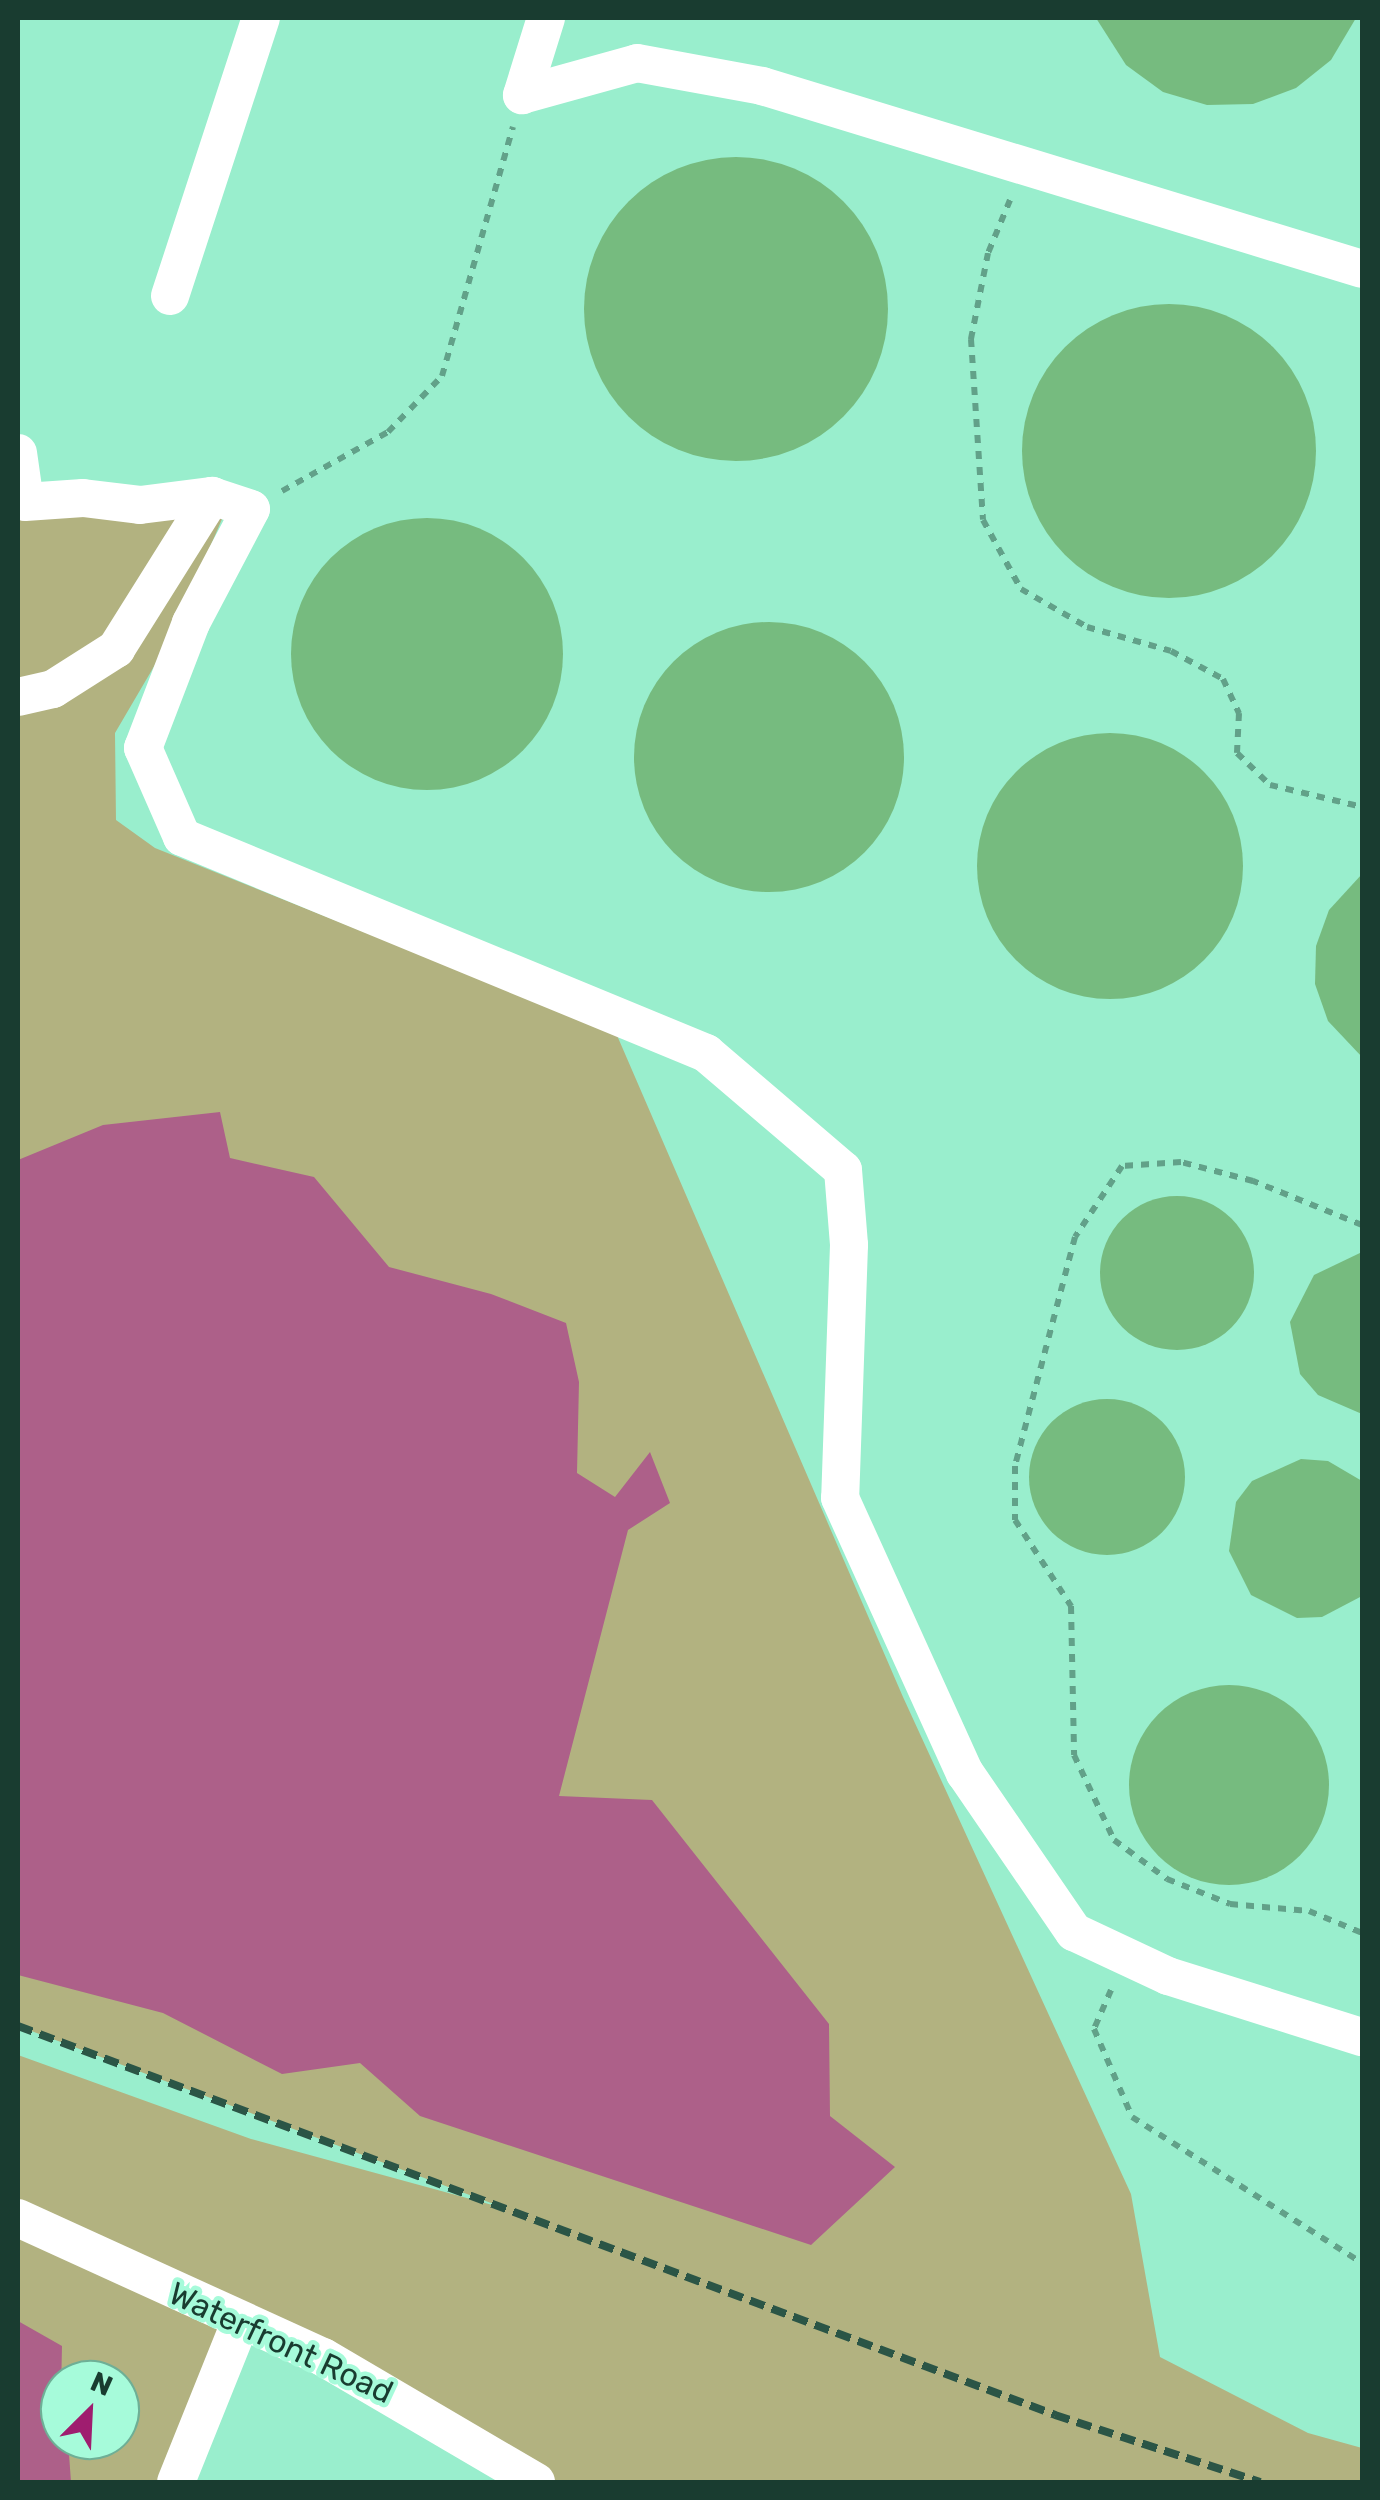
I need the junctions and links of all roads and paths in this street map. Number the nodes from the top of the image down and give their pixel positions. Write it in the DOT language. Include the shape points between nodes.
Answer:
graph roads {
  1 [pos="261,18"];
  2 [pos="546,18"];
  3 [pos="522,95"];
  4 [pos="1026,162"];
  5 [pos="1362,269"];
  6 [pos="170,296"];
  7 [pos="18,453"];
  8 [pos="212,496"];
  9 [pos="250,509"];
  10 [pos="18,697"];
  11 [pos="1362,807"];
  12 [pos="1362,1225"];
  13 [pos="1362,1933"];
  14 [pos="1126,1956"];
  15 [pos="1362,2037"];
  16 [pos="18,2218"];
  17 [pos="1362,2263"];
  18 [pos="240,2324"];
  19 [pos="176,2482"];
  20 [pos="536,2482"];
  1 -- 6 [label="street"];
  2 -- 3 [label="street"];
  3 -- 4 [label="street" via="637,63 762,86"];
  3 -- 9 [label="path" via="442,376 388,432"];
  4 -- 5 [label="street"];
  4 -- 11 [label="path" via="988,253 972,339 983,520 1021,590 1087,627 1171,651 1223,679 1239,713 1236,752 1270,785"];
  7 -- 8 [label="street" via="25,502 84,498 140,505"];
  8 -- 9 [label="street"];
  8 -- 10 [label="street" via="116,648 53,689"];
  9 -- 14 [label="street" via="191,624 142,748 182,837 706,1053 843,1170 849,1245 840,1498 965,1773 1074,1932"];
  12 -- 13 [label="path" via="1253,1181 1181,1162 1122,1166 1075,1237 1015,1466 1015,1520 1071,1606 1074,1755 1114,1840 1167,1878 1230,1904 1309,1912"];
  14 -- 15 [label="street"];
  14 -- 17 [label="path" via="1094,2028 1132,2118"];
  16 -- 18 [label="street, Waterfront Road"];
  18 -- 19 [label="street"];
  18 -- 20 [label="street, Waterfront Road" via="323,2357"];
}
